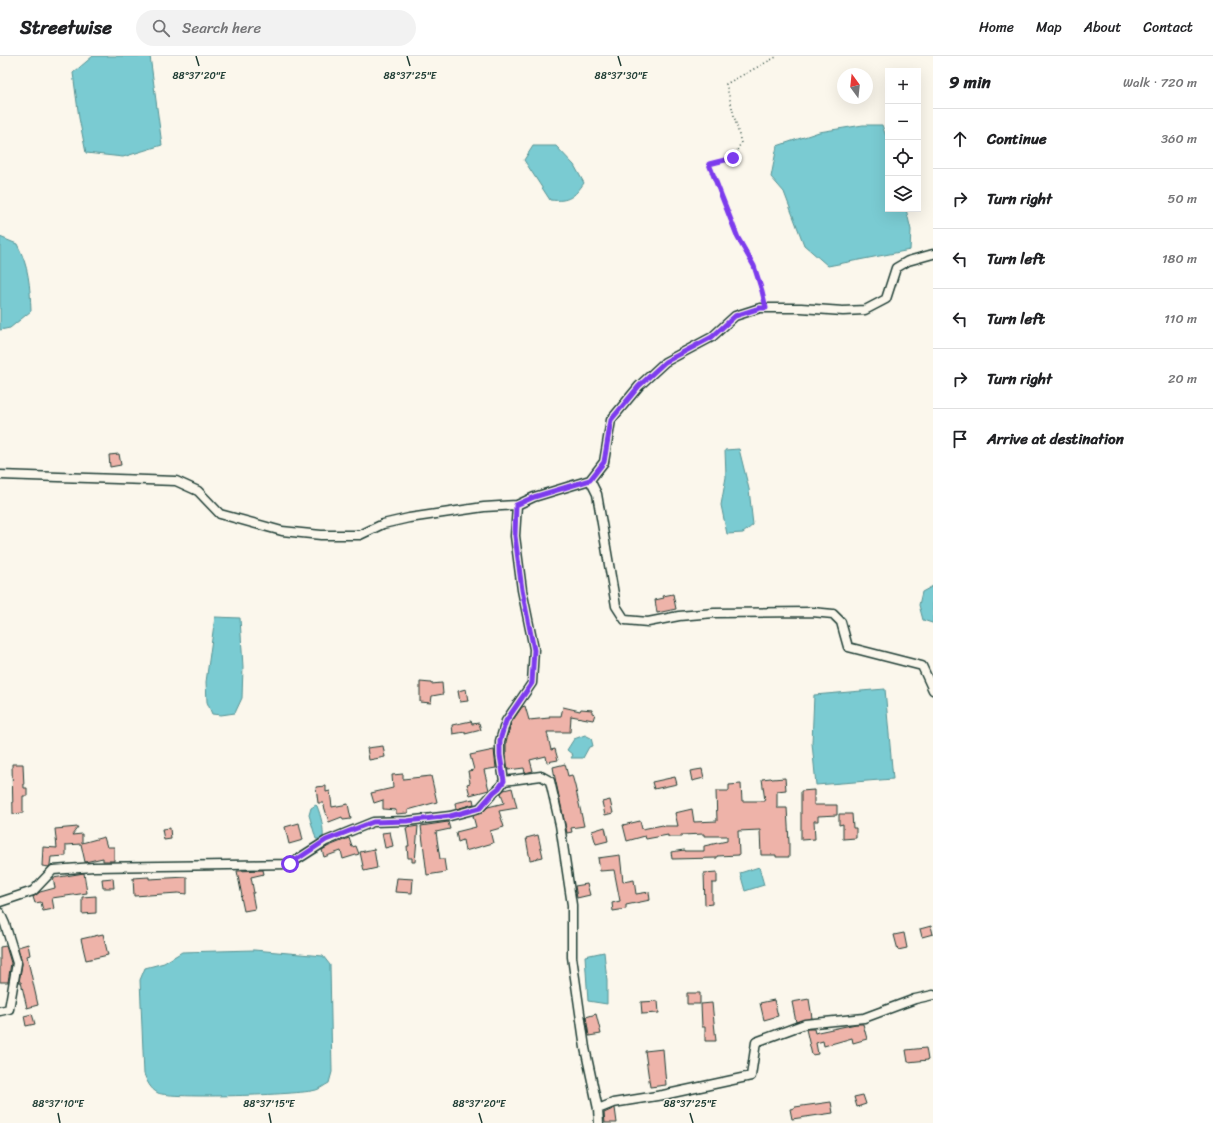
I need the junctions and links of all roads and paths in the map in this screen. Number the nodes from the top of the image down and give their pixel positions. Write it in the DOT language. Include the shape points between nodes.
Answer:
graph roads {
  1 [pos="778,56"];
  2 [pos="933,254"];
  3 [pos="766,308"];
  4 [pos="0,475"];
  5 [pos="590,480"];
  6 [pos="516,505"];
  7 [pos="933,690"];
  8 [pos="504,781"];
  9 [pos="0,902"];
  10 [pos="0,913"];
  11 [pos="3,925"];
  12 [pos="933,995"];
  13 [pos="0,1011"];
  14 [pos="598,1109"];
  15 [pos="599,1123"];
  1 -- 3 [label="path" via="726,84 741,143 733,158 709,164 738,238 754,266"];
  2 -- 3 [label="street" via="908,261 896,268 886,298 865,310 843,312"];
  3 -- 5 [label="street" via="735,316 712,337 665,362 639,386 611,420 604,462"];
  4 -- 6 [label="street" via="176,480 198,491 220,514 282,531 321,535 360,535 383,524 409,518"];
  5 -- 6 [label="street"];
  5 -- 7 [label="street" via="597,494 616,606 625,620 648,622 714,613 833,614 841,622 848,647 922,666"];
  6 -- 8 [label="street" via="515,536 534,650 532,683 506,721 500,740"];
  8 -- 9 [label="street" via="480,808 450,816 373,822 326,840 290,864 94,866 53,870 33,892"];
  8 -- 14 [label="street" via="541,776 550,780 560,825 572,905 572,957 585,1048"];
  10 -- 11 [label="street"];
  11 -- 13 [label="street" via="17,963 9,1009"];
  12 -- 14 [label="street" via="864,1018 806,1024 756,1042 751,1076"];
  14 -- 15 [label="street"];
}
